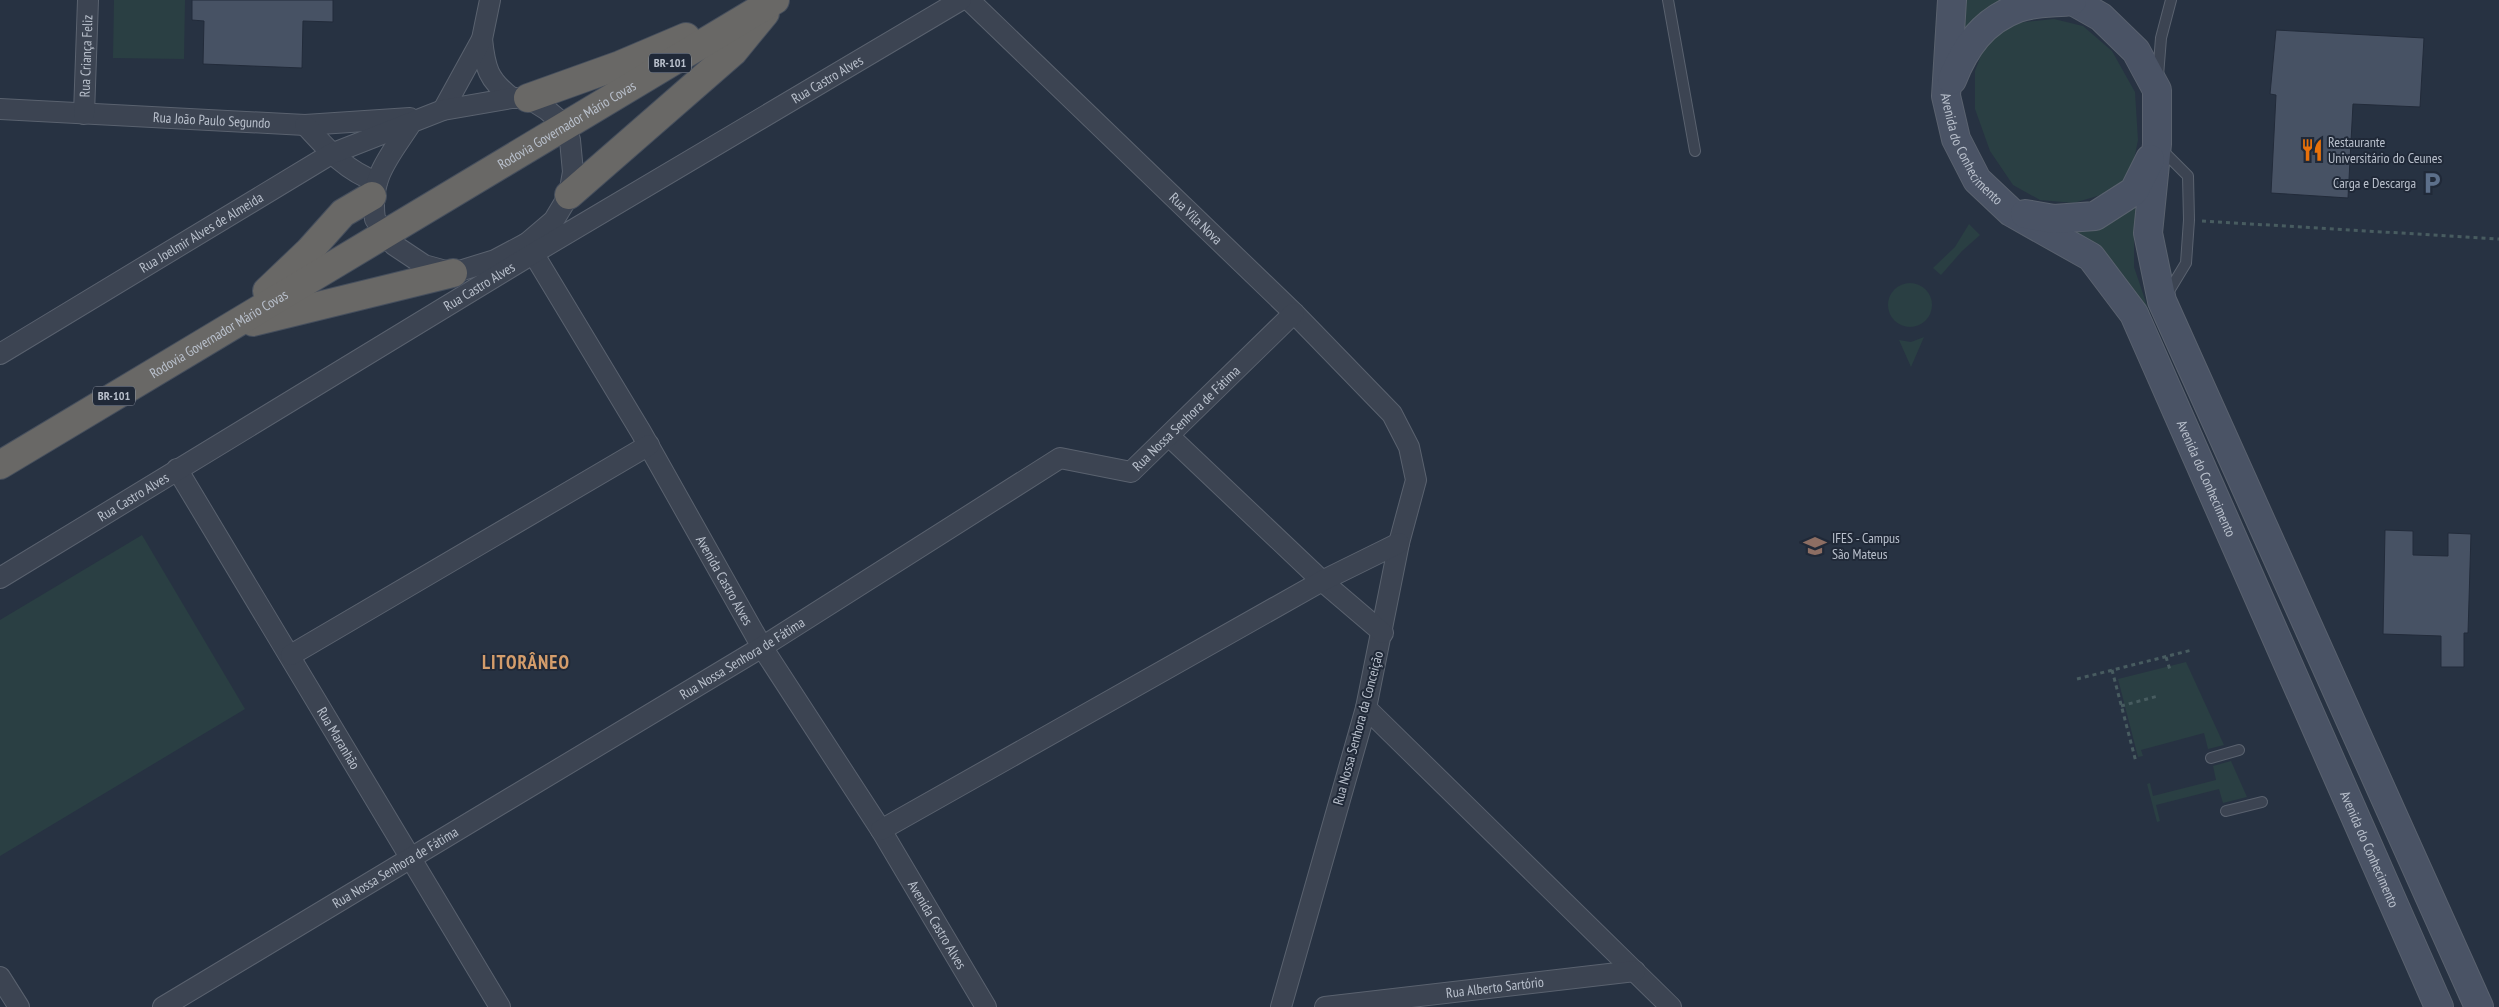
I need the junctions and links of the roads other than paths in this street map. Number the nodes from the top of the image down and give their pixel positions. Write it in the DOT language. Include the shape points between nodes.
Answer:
graph roads {
  1 [pos="88,0"];
  2 [pos="490,0"];
  3 [pos="775,0"];
  4 [pos="961,0"];
  5 [pos="970,0"];
  6 [pos="1668,0"];
  7 [pos="1952,0"];
  8 [pos="2072,0"];
  9 [pos="2171,0"];
  10 [pos="482,39"];
  11 [pos="2157,90"];
  12 [pos="1946,96"];
  13 [pos="520,98"];
  14 [pos="0,109"];
  15 [pos="84,114"];
  16 [pos="426,117"];
  17 [pos="305,126"];
  18 [pos="566,126"];
  19 [pos="2157,144"];
  20 [pos="1695,151"];
  21 [pos="332,154"];
  22 [pos="375,189"];
  23 [pos="569,195"];
  24 [pos="2011,212"];
  25 [pos="385,234"];
  26 [pos="530,248"];
  27 [pos="453,273"];
  28 [pos="2162,301"];
  29 [pos="1294,313"];
  30 [pos="228,328"];
  31 [pos="0,354"];
  32 [pos="1169,436"];
  33 [pos="648,444"];
  34 [pos="1409,447"];
  35 [pos="0,465"];
  36 [pos="177,469"];
  37 [pos="1399,543"];
  38 [pos="0,578"];
  39 [pos="1322,581"];
  40 [pos="1382,632"];
  41 [pos="762,647"];
  42 [pos="290,655"];
  43 [pos="1366,708"];
  44 [pos="2239,750"];
  45 [pos="2211,758"];
  46 [pos="2262,802"];
  47 [pos="2226,811"];
  48 [pos="881,830"];
  49 [pos="411,860"];
  50 [pos="1635,971"];
  51 [pos="0,977"];
  52 [pos="18,1007"];
  53 [pos="163,1007"];
  54 [pos="500,1007"];
  55 [pos="986,1007"];
  56 [pos="1281,1007"];
  57 [pos="1325,1007"];
  58 [pos="1671,1007"];
  59 [pos="2438,1007"];
  60 [pos="2479,1007"];
  1 -- 15 [label="street, Rua Criança Feliz"];
  2 -- 10 [label="street"];
  3 -- 13 [label="highway" via="620,65"];
  3 -- 18 [label="highway, Rodovia Governador Mário Covas / BR-101"];
  3 -- 23 [label="highway" via="733,52"];
  4 -- 26 [label="street, Rua Castro Alves"];
  5 -- 29 [label="street, Rua Vila Nova"];
  6 -- 20 [label="lane"];
  7 -- 12 [label="main road, Avenida do Conhecimento"];
  8 -- 11 [label="main road" via="2101,17 2136,51"];
  8 -- 12 [label="main road" via="2019,7 1985,26 1962,56"];
  9 -- 11 [label="lane" via="2161,38"];
  10 -- 13 [label="street" via="490,77"];
  10 -- 16 [label="street"];
  11 -- 19 [label="main road"];
  12 -- 24 [label="main road, Avenida do Conhecimento" via="1956,139 1977,180"];
  13 -- 16 [label="street"];
  13 -- 18 [label="street" via="547,110"];
  14 -- 15 [label="street, Rua João Paulo Segundo"];
  15 -- 17 [label="street, Rua João Paulo Segundo"];
  16 -- 17 [label="street, Rua João Paulo Segundo"];
  16 -- 21 [label="street, Rua Joelmir Alves de Almeida"];
  16 -- 22 [label="street" via="381,170"];
  17 -- 21 [label="street"];
  18 -- 23 [label="street" via="573,172"];
  18 -- 25 [label="highway, Rodovia Governador Mário Covas / BR-101"];
  19 -- 24 [label="main road" via="2134,191 2095,216 2054,219"];
  19 -- 28 [label="main road" via="2148,233"];
  19 -- 28 [label="lane" via="2188,176 2186,263"];
  21 -- 22 [label="street"];
  21 -- 31 [label="street, Rua Joelmir Alves de Almeida"];
  22 -- 25 [label="street" via="374,219"];
  22 -- 30 [label="highway" via="343,213 296,265"];
  23 -- 26 [label="street" via="554,220"];
  24 -- 59 [label="main road, Avenida do Conhecimento" via="2091,258 2134,314"];
  25 -- 27 [label="street" via="394,245 424,265"];
  25 -- 30 [label="highway, Rodovia Governador Mário Covas / BR-101"];
  26 -- 27 [label="street"];
  26 -- 33 [label="street, Avenida Castro Alves"];
  26 -- 36 [label="street, Rua Castro Alves"];
  27 -- 30 [label="highway"];
  28 -- 60 [label="main road"];
  29 -- 32 [label="street, Rua Nossa Senhora de Fátima"];
  29 -- 34 [label="street, Rua Vila Nova" via="1392,414"];
  30 -- 35 [label="highway, Rodovia Governador Mário Covas / BR-101"];
  32 -- 39 [label="street"];
  32 -- 41 [label="street, Rua Nossa Senhora de Fátima" via="1131,472 1060,458"];
  33 -- 41 [label="street, Avenida Castro Alves"];
  33 -- 42 [label="street"];
  34 -- 37 [label="street, Rua Nossa Senhora da Conceição" via="1416,480"];
  36 -- 38 [label="street, Rua Castro Alves"];
  36 -- 42 [label="street, Rua Maranhão"];
  37 -- 39 [label="street"];
  37 -- 40 [label="street, Rua Nossa Senhora da Conceição"];
  39 -- 40 [label="street"];
  39 -- 48 [label="street"];
  40 -- 43 [label="street, Rua Nossa Senhora da Conceição"];
  41 -- 48 [label="street, Avenida Castro Alves"];
  41 -- 49 [label="street, Rua Nossa Senhora de Fátima"];
  42 -- 49 [label="street, Rua Maranhão"];
  43 -- 50 [label="street"];
  43 -- 56 [label="street, Rua Nossa Senhora da Conceição"];
  44 -- 45 [label="lane"];
  46 -- 47 [label="lane"];
  48 -- 55 [label="street, Avenida Castro Alves"];
  49 -- 53 [label="street, Rua Nossa Senhora de Fátima"];
  49 -- 54 [label="street, Rua Maranhão"];
  50 -- 57 [label="street, Rua Alberto Sartório"];
  50 -- 58 [label="street"];
  51 -- 52 [label="street"];
}
